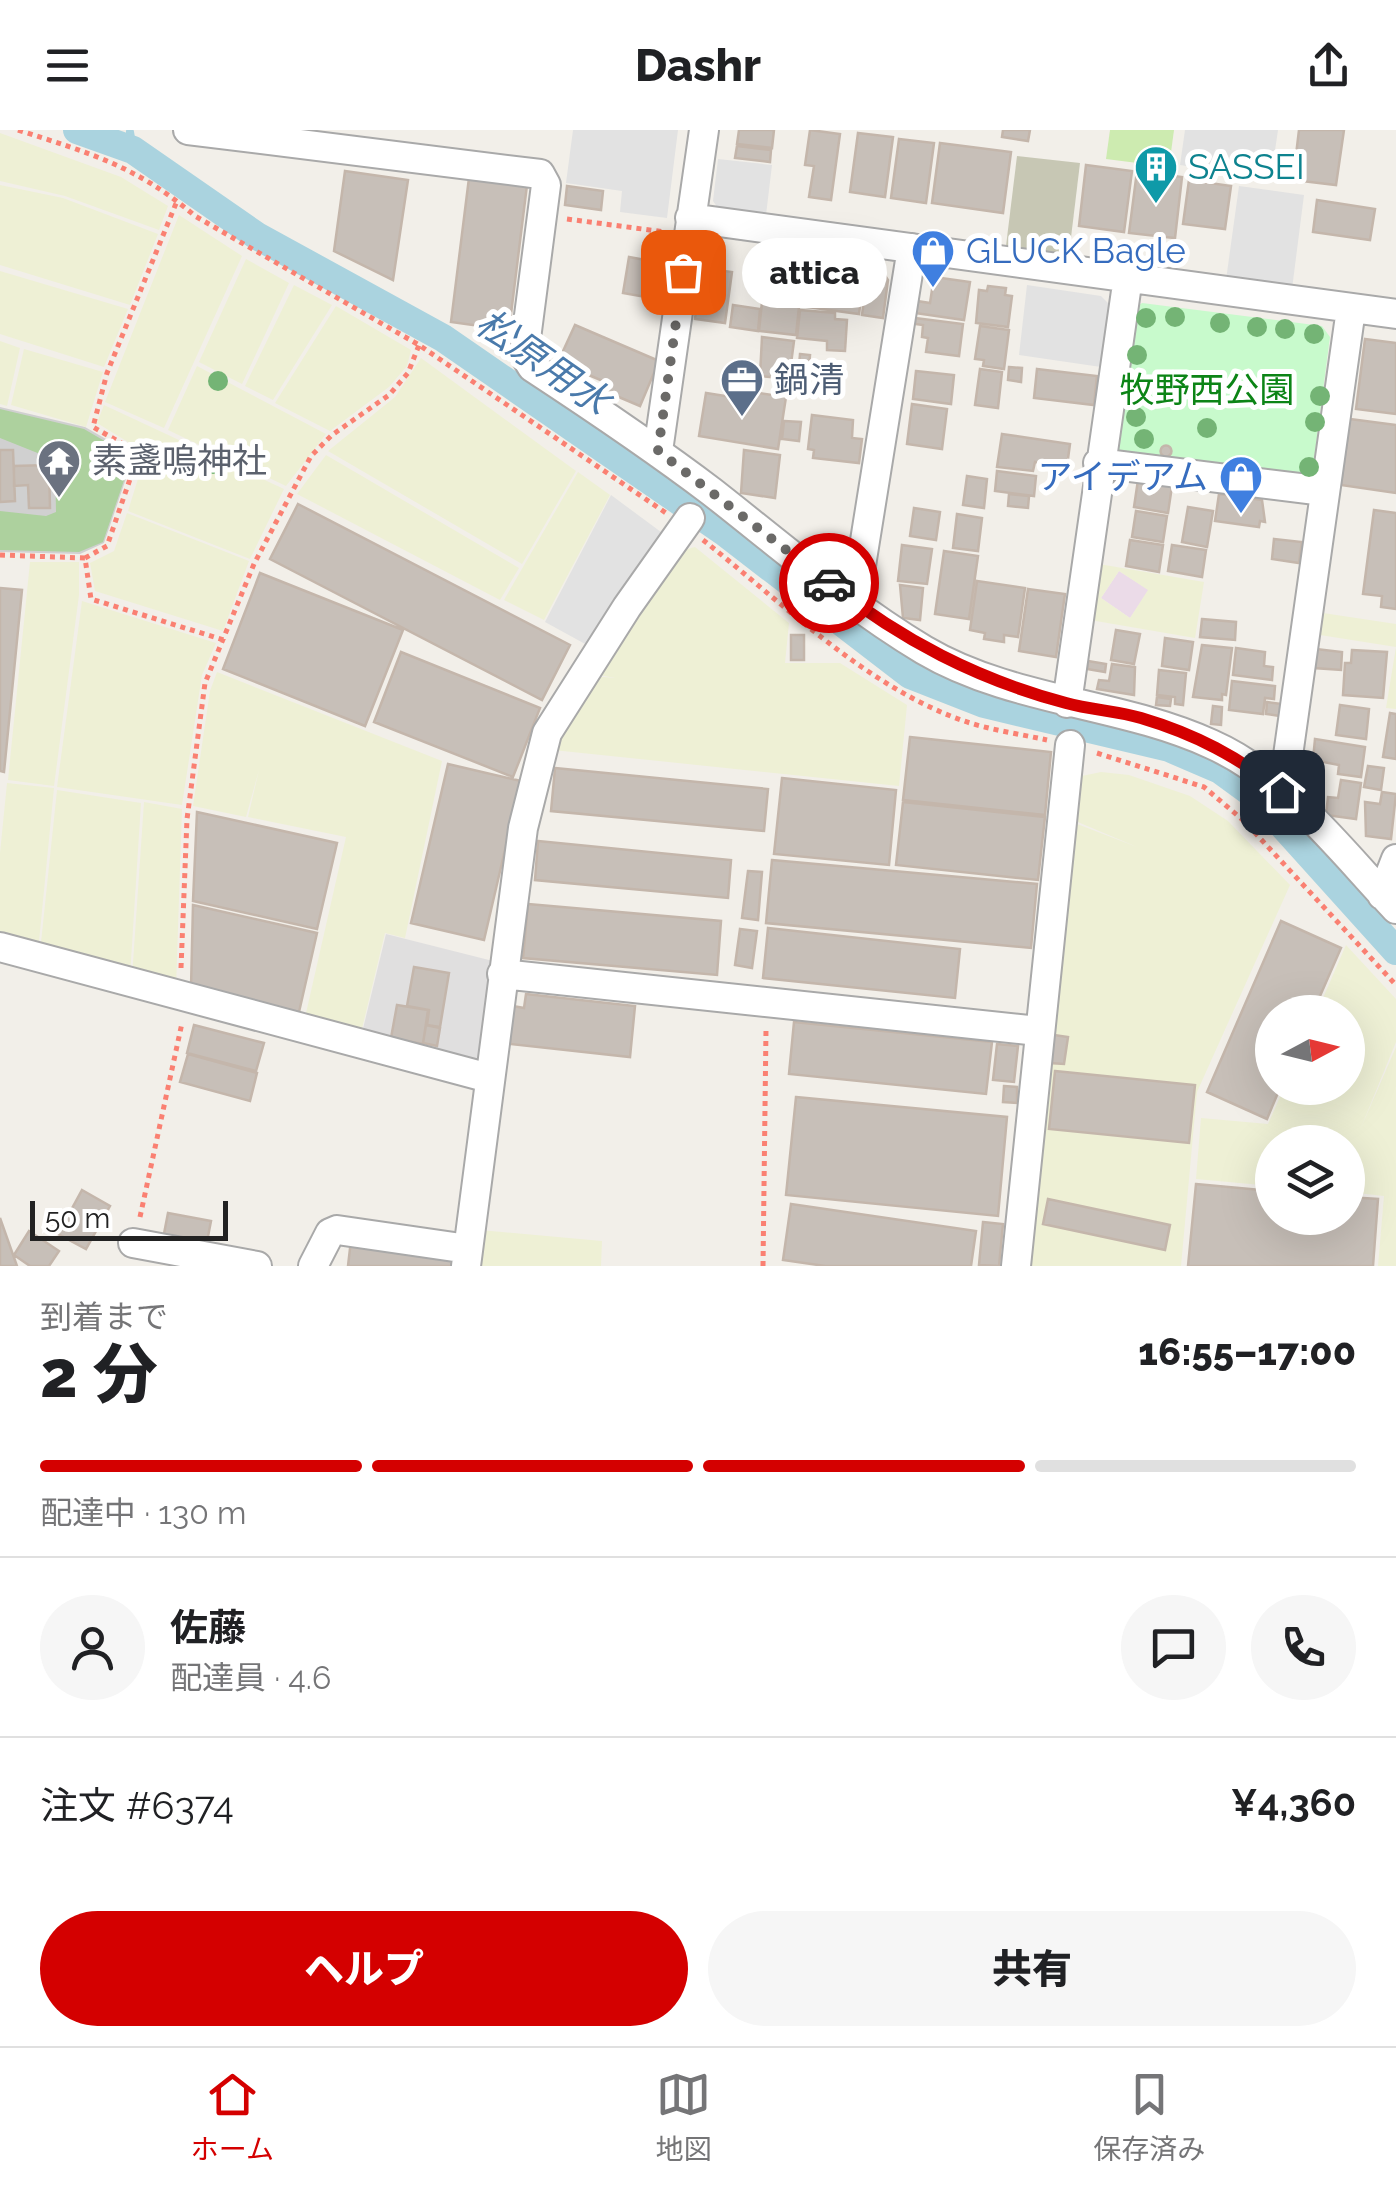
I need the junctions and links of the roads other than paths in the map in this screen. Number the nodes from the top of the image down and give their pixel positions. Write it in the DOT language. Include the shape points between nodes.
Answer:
graph roads {
  1 [pos="188,130"];
  2 [pos="704,130"];
  3 [pos="689,227"];
  4 [pos="912,248"];
  5 [pos="1128,277"];
  6 [pos="1350,308"];
  7 [pos="1396,314"];
  8 [pos="658,451"];
  9 [pos="1098,463"];
  10 [pos="1324,491"];
  11 [pos="698,510"];
  12 [pos="855,603"];
  13 [pos="1066,703"];
  14 [pos="1070,745"];
  15 [pos="1282,792"];
  16 [pos="1396,859"];
  17 [pos="1389,902"];
  18 [pos="0,947"];
  19 [pos="502,974"];
  20 [pos="1038,1030"];
  21 [pos="489,1078"];
  22 [pos="134,1243"];
  23 [pos="467,1258"];
  24 [pos="258,1266"];
  25 [pos="314,1266"];
  26 [pos="1016,1266"];
  1 -- 8 [label="street" via="540,174 546,185 527,361"];
  2 -- 3 [label="street"];
  3 -- 4 [label="street"];
  3 -- 8 [label="street"];
  4 -- 5 [label="street"];
  4 -- 12 [label="street"];
  5 -- 6 [label="street"];
  5 -- 9 [label="street"];
  6 -- 7 [label="street"];
  6 -- 10 [label="street"];
  8 -- 11 [label="street"];
  9 -- 10 [label="street"];
  9 -- 13 [label="street"];
  10 -- 15 [label="street"];
  11 -- 12 [label="street"];
  11 -- 19 [label="street" via="547,733 523,828"];
  12 -- 13 [label="street" via="927,652"];
  13 -- 15 [label="street" via="1140,718 1211,743"];
  14 -- 20 [label="street"];
  15 -- 17 [label="street"];
  16 -- 17 [label="street"];
  18 -- 21 [label="street"];
  19 -- 20 [label="street"];
  19 -- 21 [label="street"];
  20 -- 26 [label="street"];
  21 -- 23 [label="street"];
  22 -- 24 [label="street"];
  23 -- 25 [label="street" via="337,1230"];
}
